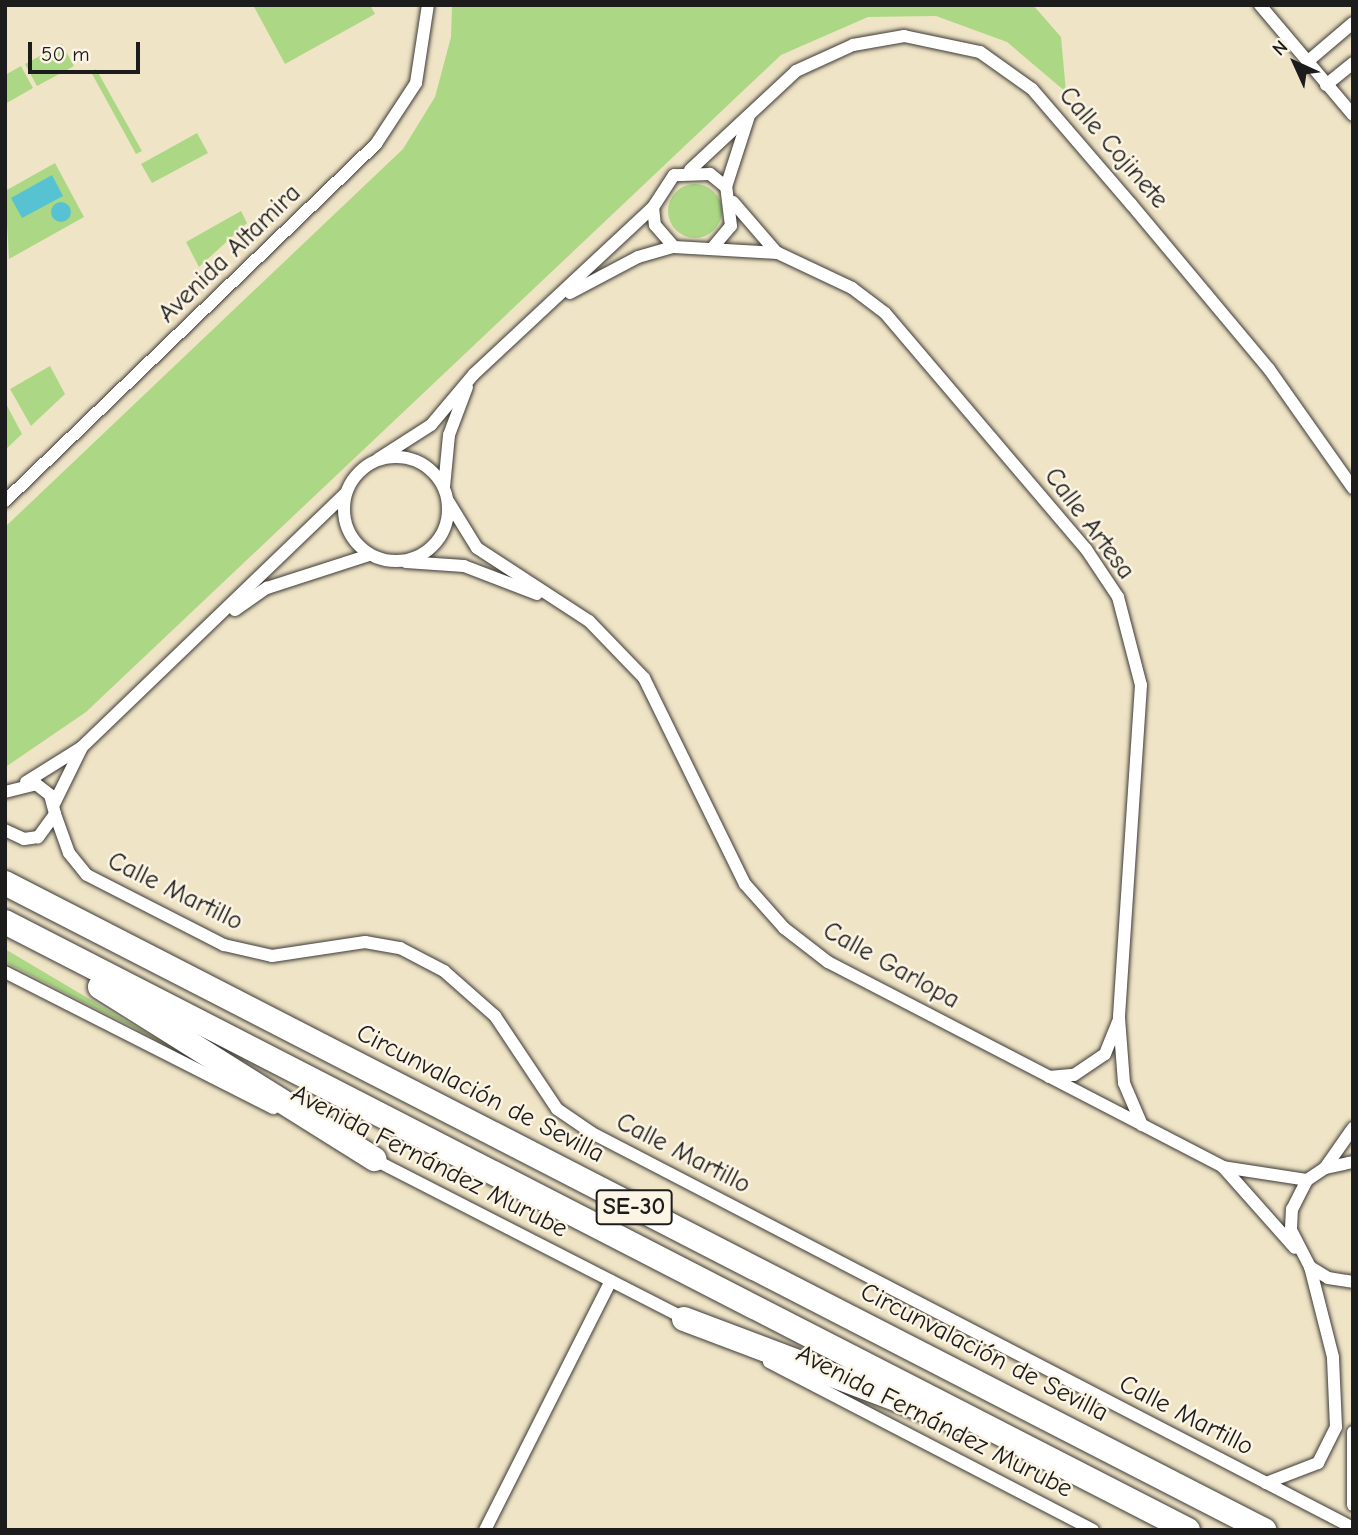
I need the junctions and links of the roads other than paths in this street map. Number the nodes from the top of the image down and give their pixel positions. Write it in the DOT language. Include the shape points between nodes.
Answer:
graph roads {
  1 [pos="428,5"];
  2 [pos="1260,5"];
  3 [pos="1353,23"];
  4 [pos="1307,62"];
  5 [pos="1353,63"];
  6 [pos="1326,85"];
  7 [pos="751,112"];
  8 [pos="1353,115"];
  9 [pos="690,170"];
  10 [pos="726,187"];
  11 [pos="733,202"];
  12 [pos="653,207"];
  13 [pos="714,246"];
  14 [pos="674,247"];
  15 [pos="778,253"];
  16 [pos="536,313"];
  17 [pos="474,374"];
  18 [pos="378,459"];
  19 [pos="444,487"];
  20 [pos="1353,488"];
  21 [pos="346,493"];
  22 [pos="5,501"];
  23 [pos="448,501"];
  24 [pos="369,555"];
  25 [pos="401,562"];
  26 [pos="560,602"];
  27 [pos="202,632"];
  28 [pos="82,747"];
  29 [pos="13,784"];
  30 [pos="55,809"];
  31 [pos="5,830"];
  32 [pos="5,883"];
  33 [pos="5,924"];
  34 [pos="5,972"];
  35 [pos="1119,1018"];
  36 [pos="1048,1077"];
  37 [pos="1142,1125"];
  38 [pos="1353,1128"];
  39 [pos="374,1160"];
  40 [pos="1353,1162"];
  41 [pos="1223,1167"];
  42 [pos="1325,1168"];
  43 [pos="1307,1180"];
  44 [pos="1297,1250"];
  45 [pos="1310,1267"];
  46 [pos="611,1281"];
  47 [pos="1353,1282"];
  48 [pos="684,1319"];
  49 [pos="1353,1432"];
  50 [pos="1008,1436"];
  51 [pos="1266,1483"];
  52 [pos="1353,1505"];
  53 [pos="1353,1528"];
  54 [pos="485,1530"];
  55 [pos="1093,1530"];
  56 [pos="1188,1530"];
  57 [pos="1264,1530"];
  1 -- 22 [label="street, Avenida Altamira" via="416,83 376,144"];
  2 -- 4 [label="street"];
  3 -- 4 [label="street"];
  4 -- 6 [label="street"];
  5 -- 6 [label="street"];
  6 -- 8 [label="street"];
  7 -- 9 [label="street, Calle Cojinete"];
  7 -- 10 [label="street, Calle Cojinete"];
  7 -- 20 [label="street, Calle Cojinete" via="796,71 853,45 904,36 980,52 1032,89 1122,194 1269,369"];
  9 -- 10 [label="street" via="710,174"];
  9 -- 12 [label="street" via="659,188"];
  10 -- 11 [label="street"];
  11 -- 13 [label="street" via="731,226"];
  11 -- 15 [label="street, Calle Artesa"];
  12 -- 14 [label="street" via="655,225"];
  12 -- 16 [label="street"];
  13 -- 14 [label="street" via="694,251"];
  13 -- 15 [label="street, Calle Artesa"];
  14 -- 16 [label="street" via="638,257"];
  15 -- 35 [label="street, Calle Artesa" via="852,288 885,313 1086,549 1118,597 1141,685"];
  16 -- 17 [label="street"];
  17 -- 18 [label="street" via="431,425"];
  17 -- 19 [label="street" via="449,435"];
  18 -- 19 [label="street" via="402,457 427,466"];
  18 -- 21 [label="street" via="362,469"];
  19 -- 23 [label="street"];
  21 -- 24 [label="street" via="346,526"];
  21 -- 27 [label="street"];
  23 -- 25 [label="street" via="445,528 425,553"];
  23 -- 26 [label="street, Calle Garlopa" via="477,548"];
  24 -- 25 [label="street"];
  24 -- 27 [label="street" via="267,588"];
  25 -- 26 [label="street, Calle Garlopa" via="464,566"];
  26 -- 36 [label="street, Calle Garlopa" via="618,647 644,678 745,884 784,928 828,962"];
  27 -- 28 [label="street"];
  28 -- 29 [label="street"];
  28 -- 30 [label="street"];
  29 -- 30 [label="street" via="44,789"];
  30 -- 31 [label="street" via="38,837 24,839"];
  30 -- 51 [label="street, Calle Martillo" via="69,853 87,875 224,945 272,956 365,942 400,948 444,971 495,1016 556,1109 592,1133"];
  32 -- 57 [label="highway, Circunvalación de Sevilla / SE-30"];
  33 -- 39 [label="highway"];
  33 -- 50 [label="highway, SE-30"];
  34 -- 39 [label="street, Avenida Fernández Murube"];
  35 -- 36 [label="street, Calle Artesa" via="1105,1054 1074,1075"];
  35 -- 37 [label="street, Calle Artesa" via="1124,1083"];
  36 -- 37 [label="street, Calle Garlopa"];
  37 -- 41 [label="street, Calle Garlopa"];
  38 -- 42 [label="street"];
  39 -- 46 [label="street, Avenida Fernández Murube"];
  40 -- 42 [label="street"];
  41 -- 43 [label="street, Calle Garlopa"];
  41 -- 44 [label="street, Calle Garlopa"];
  42 -- 43 [label="street"];
  43 -- 44 [label="street" via="1292,1209"];
  44 -- 45 [label="street, Calle Garlopa"];
  45 -- 47 [label="street" via="1328,1278"];
  45 -- 51 [label="street" via="1333,1357 1336,1427 1318,1463"];
  46 -- 48 [label="street, Avenida Fernández Murube"];
  46 -- 54 [label="street"];
  48 -- 50 [label="highway" via="926,1413"];
  48 -- 55 [label="street, Avenida Fernández Murube"];
  49 -- 52 [label="street"];
  50 -- 56 [label="highway, SE-30"];
  51 -- 53 [label="street, Calle Martillo"];
}
